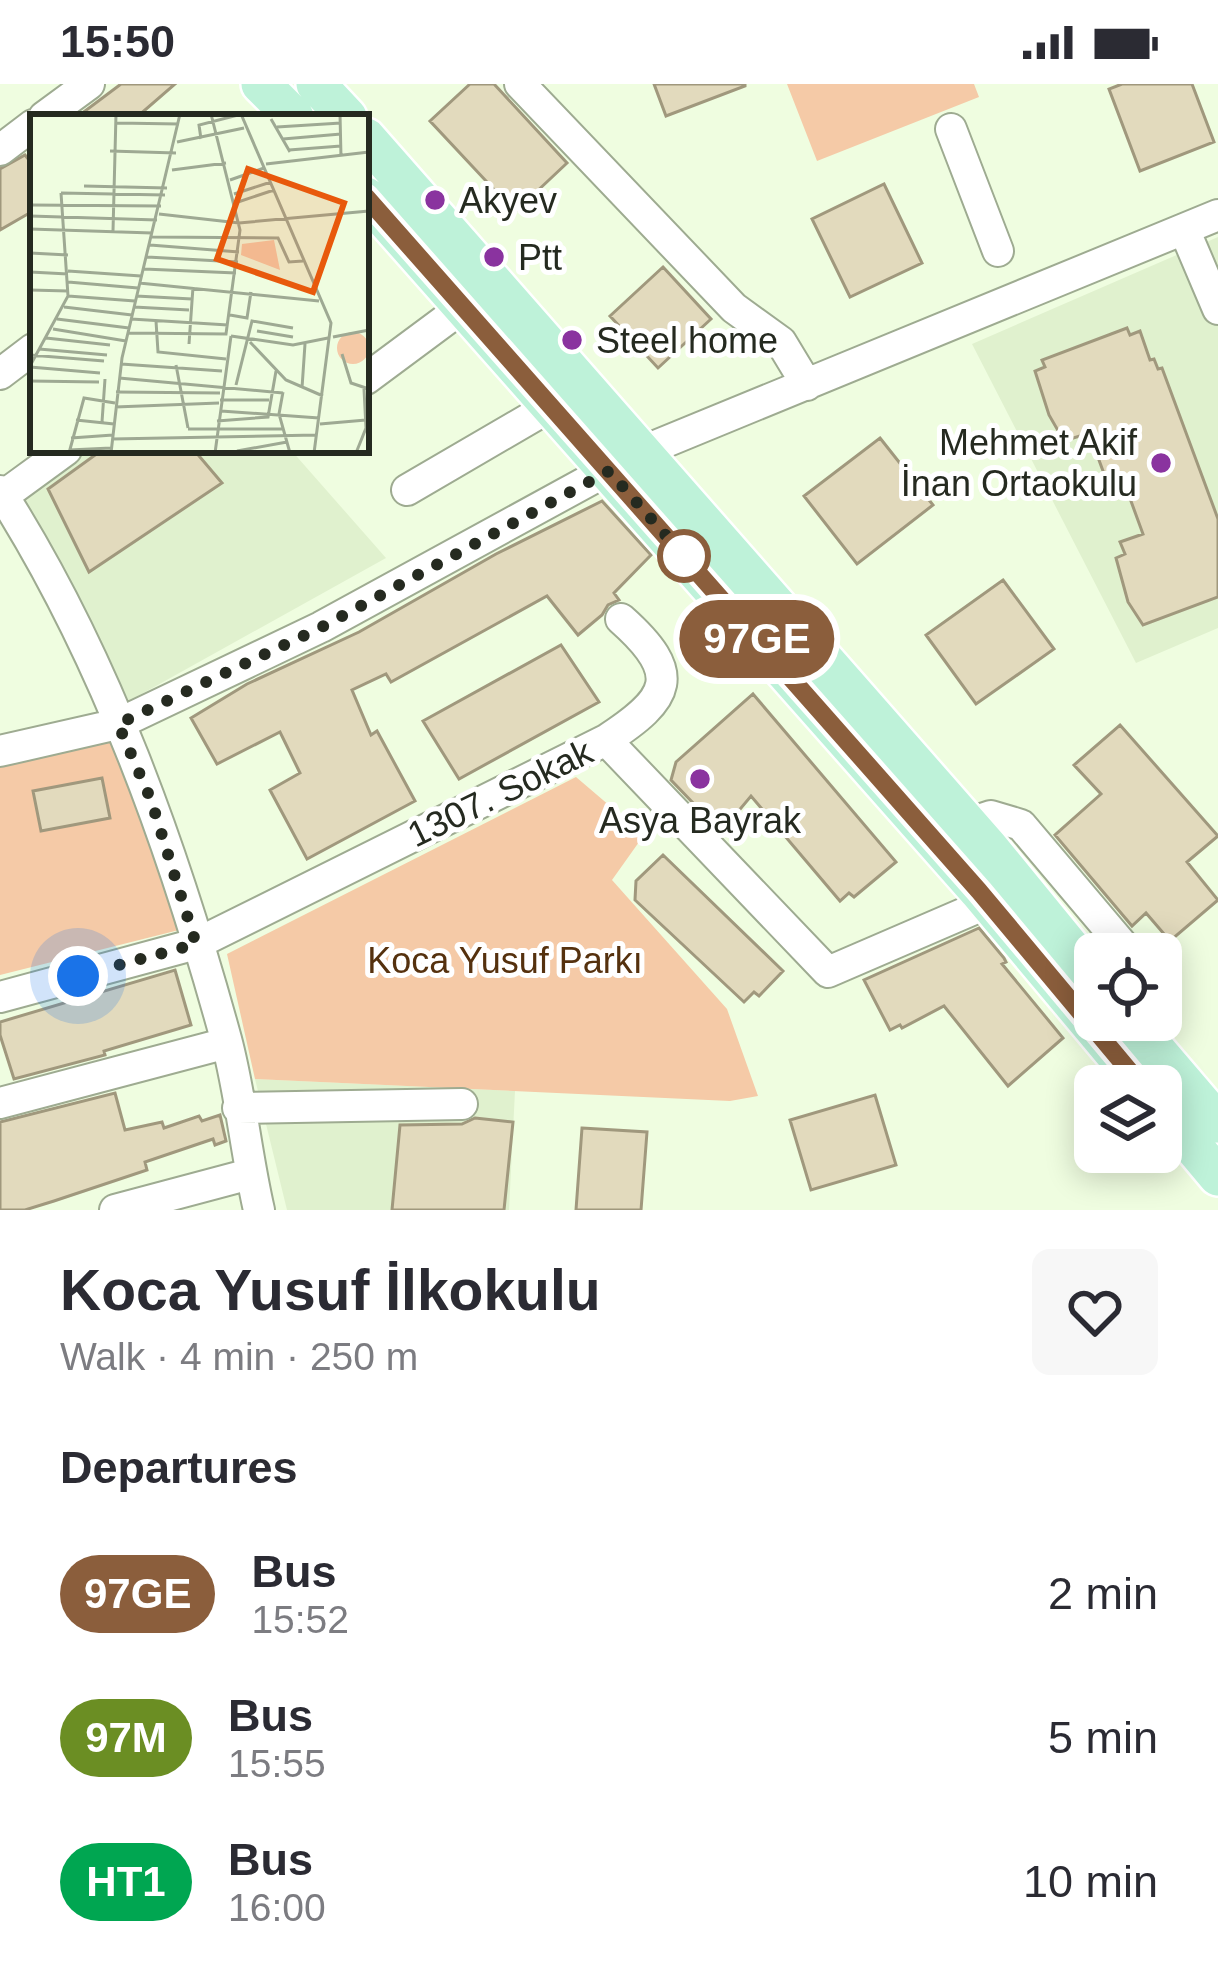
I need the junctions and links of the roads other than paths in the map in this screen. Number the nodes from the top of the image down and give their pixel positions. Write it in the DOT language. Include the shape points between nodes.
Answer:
graph roads {
  1 [pos="89,84"];
  2 [pos="261,84"];
  3 [pos="316,84"];
  4 [pos="520,84"];
  5 [pos="48,114"];
  6 [pos="291,114"];
  7 [pos="344,114"];
  8 [pos="30,127"];
  9 [pos="951,129"];
  10 [pos="369,140"];
  11 [pos="0,150"];
  12 [pos="372,215"];
  13 [pos="1218,215"];
  14 [pos="1184,230"];
  15 [pos="998,251"];
  16 [pos="463,307"];
  17 [pos="1218,309"];
  18 [pos="30,352"];
  19 [pos="0,374"];
  20 [pos="369,377"];
  21 [pos="807,385"];
  22 [pos="551,406"];
  23 [pos="62,453"];
  24 [pos="625,462"];
  25 [pos="407,490"];
  26 [pos="2,493"];
  27 [pos="622,619"];
  28 [pos="118,724"];
  29 [pos="606,740"];
  30 [pos="0,751"];
  31 [pos="967,824"];
  32 [pos="988,903"];
  33 [pos="1112,933"];
  34 [pos="196,944"];
  35 [pos="1074,953"];
  36 [pos="0,997"];
  37 [pos="1148,1041"];
  38 [pos="227,1043"];
  39 [pos="1124,1065"];
  40 [pos="0,1103"];
  41 [pos="463,1104"];
  42 [pos="238,1108"];
  43 [pos="1218,1123"];
  44 [pos="1182,1133"];
  45 [pos="250,1174"];
  46 [pos="1218,1176"];
  47 [pos="115,1210"];
  48 [pos="259,1210"];
  1 -- 5 [label="street"];
  2 -- 6 [label="main road"];
  3 -- 7 [label="main road"];
  4 -- 21 [label="street" via="734,308 781,342"];
  8 -- 11 [label="street"];
  9 -- 15 [label="street"];
  10 -- 24 [label="main road" via="426,201"];
  12 -- 16 [label="main road"];
  13 -- 14 [label="street"];
  14 -- 17 [label="street"];
  14 -- 21 [label="street"];
  16 -- 20 [label="street"];
  16 -- 22 [label="main road"];
  18 -- 19 [label="street"];
  21 -- 24 [label="street"];
  22 -- 24 [label="main road"];
  22 -- 25 [label="street"];
  23 -- 26 [label="street"];
  24 -- 28 [label="street" via="322,627"];
  24 -- 31 [label="main road"];
  24 -- 32 [label="main road"];
  26 -- 28 [label="street"];
  27 -- 29 [label="street" via="650,644 662,673 642,717"];
  28 -- 30 [label="street"];
  28 -- 34 [label="street"];
  29 -- 32 [label="street, 1307. Sokak" via="828,972"];
  29 -- 34 [label="street, 1307. Sokak"];
  31 -- 33 [label="street" via="991,815 1022,825"];
  31 -- 35 [label="main road"];
  32 -- 39 [label="main road"];
  34 -- 36 [label="street, 1307. Sokak"];
  34 -- 38 [label="street"];
  37 -- 43 [label="main road"];
  38 -- 40 [label="street"];
  38 -- 42 [label="street"];
  41 -- 42 [label="street"];
  42 -- 45 [label="street"];
  44 -- 46 [label="main road"];
  45 -- 47 [label="street"];
  45 -- 48 [label="street"];
}
